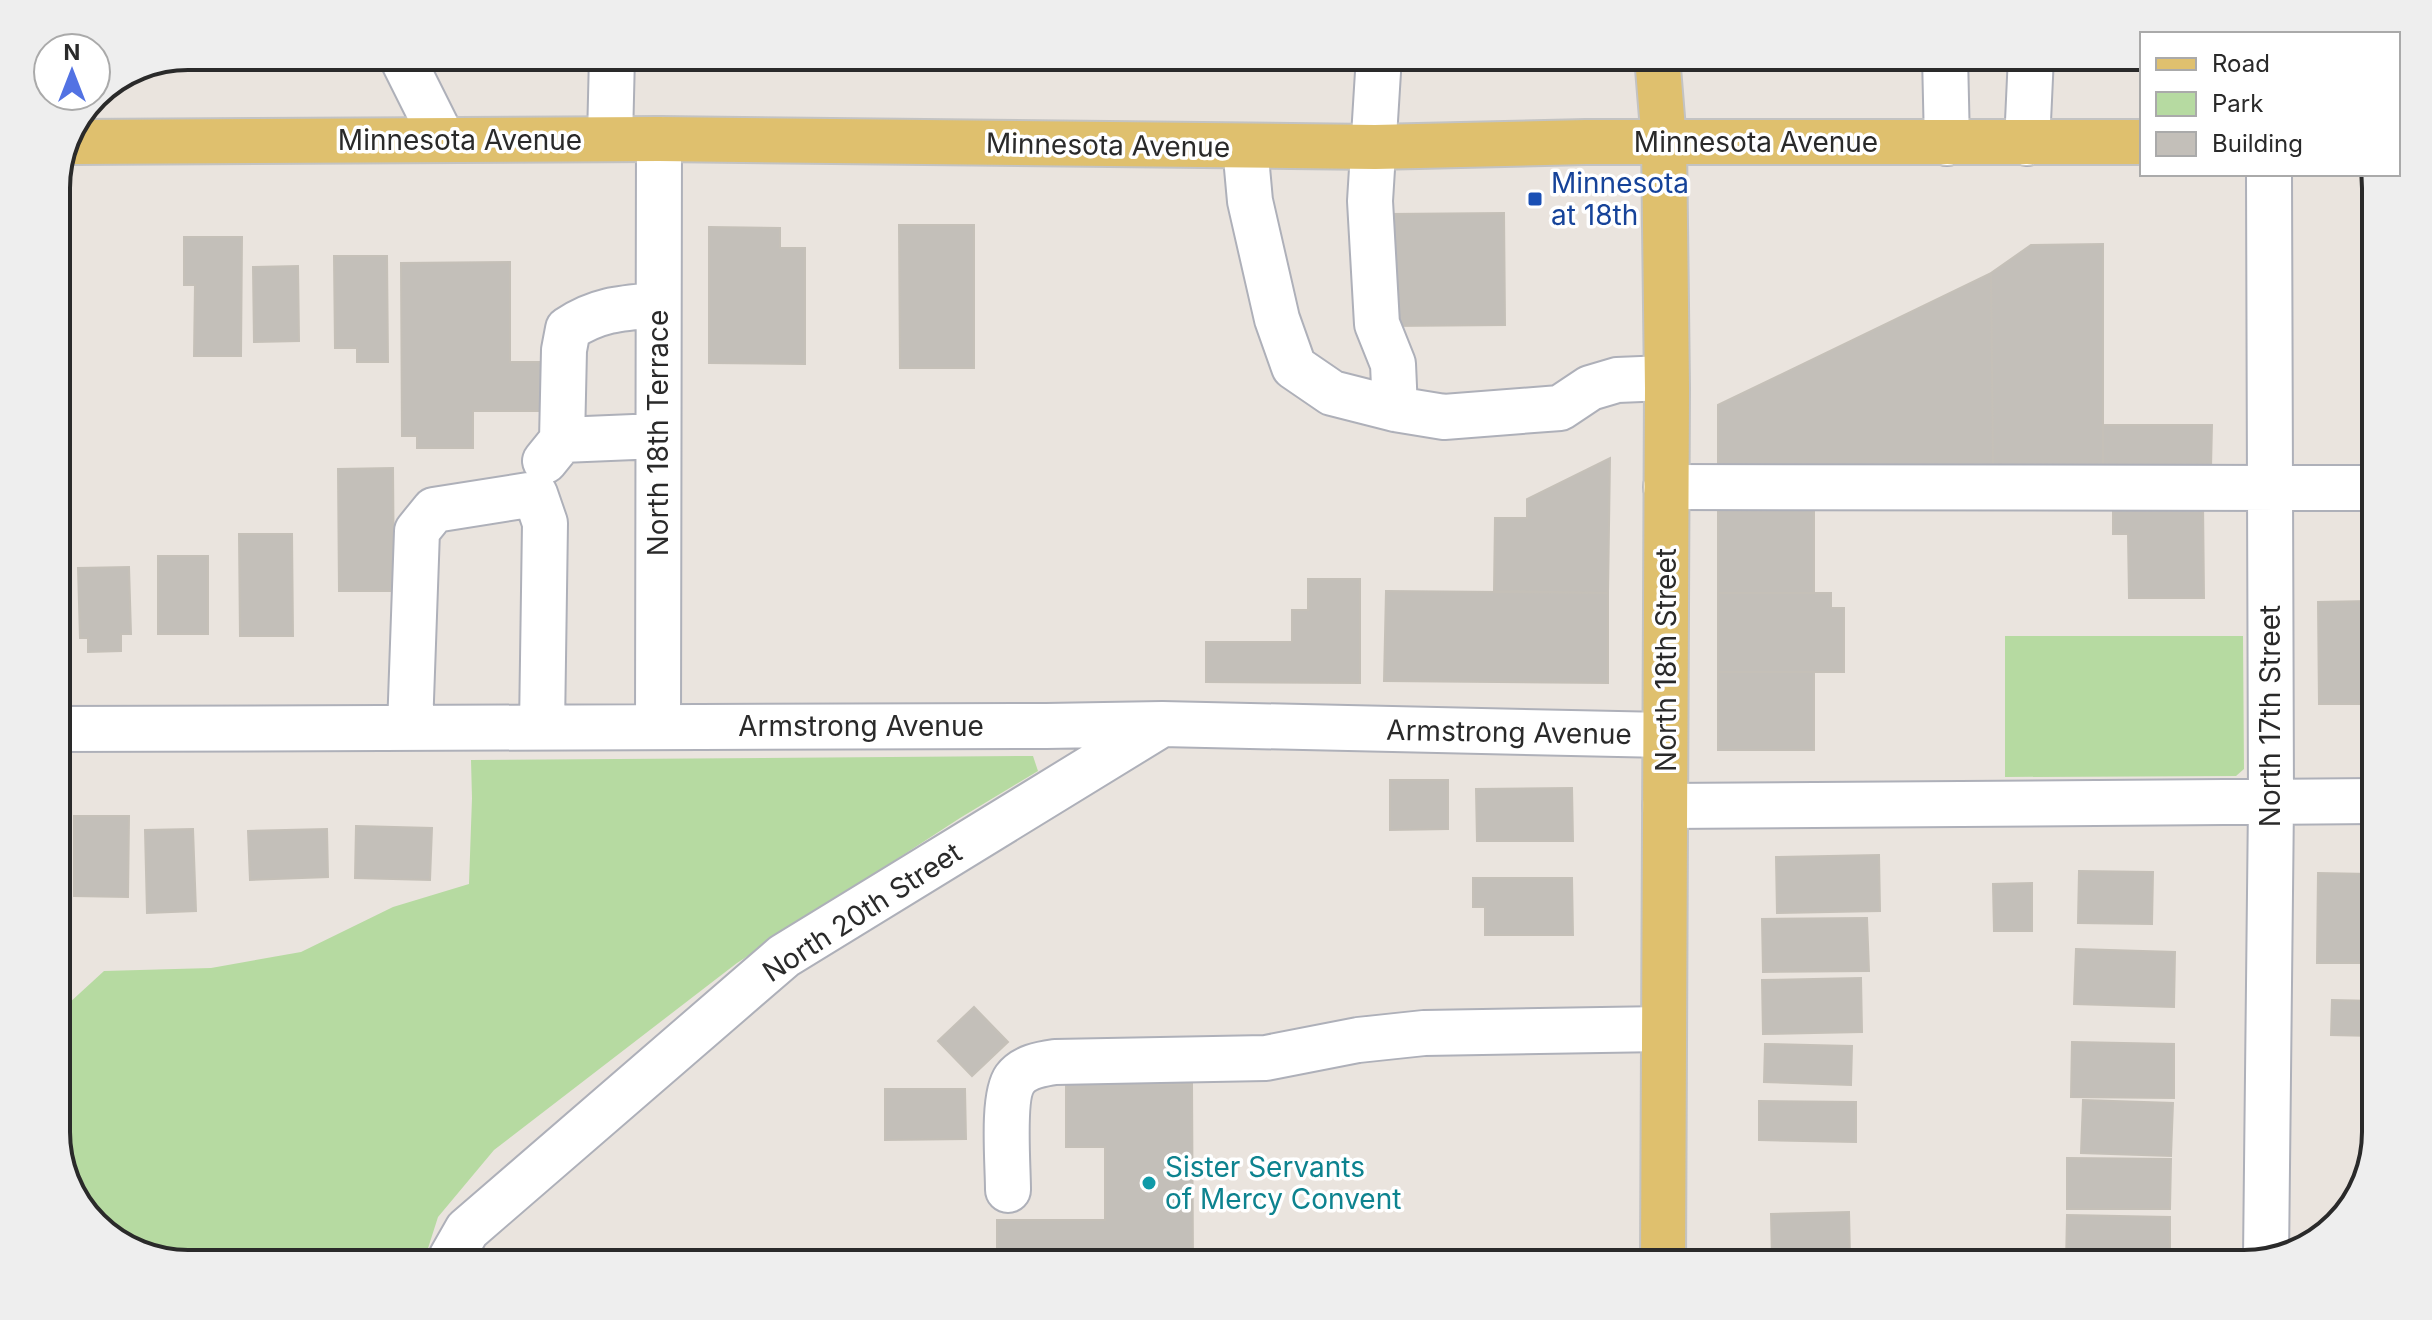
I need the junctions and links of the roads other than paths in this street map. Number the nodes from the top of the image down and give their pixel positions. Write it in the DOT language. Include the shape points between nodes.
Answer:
graph roads {
  1 [pos="408,70"];
  2 [pos="612,70"];
  3 [pos="1378,70"];
  4 [pos="1658,70"];
  5 [pos="1945,70"];
  6 [pos="2030,70"];
  7 [pos="610,139"];
  8 [pos="659,139"];
  9 [pos="443,140"];
  10 [pos="80,142"];
  11 [pos="1664,142"];
  12 [pos="2140,142"];
  13 [pos="1947,143"];
  14 [pos="2027,143"];
  15 [pos="1245,146"];
  16 [pos="1375,147"];
  17 [pos="2269,176"];
  18 [pos="658,305"];
  19 [pos="1666,378"];
  20 [pos="1395,409"];
  21 [pos="658,436"];
  22 [pos="562,440"];
  23 [pos="1666,487"];
  24 [pos="2362,488"];
  25 [pos="2269,489"];
  26 [pos="535,494"];
  27 [pos="1162,724"];
  28 [pos="658,726"];
  29 [pos="542,727"];
  30 [pos="410,728"];
  31 [pos="70,729"];
  32 [pos="1665,735"];
  33 [pos="2362,801"];
  34 [pos="2271,802"];
  35 [pos="1665,806"];
  36 [pos="1663,1029"];
  37 [pos="1008,1190"];
  38 [pos="2266,1248"];
  39 [pos="456,1250"];
  40 [pos="1663,1250"];
  1 -- 9 [label="street"];
  2 -- 7 [label="street"];
  3 -- 16 [label="street"];
  4 -- 11 [label="main road, North 18th Street"];
  5 -- 13 [label="street"];
  6 -- 14 [label="street"];
  7 -- 8 [label="main road, Minnesota Avenue"];
  7 -- 9 [label="main road, Minnesota Avenue"];
  8 -- 15 [label="main road, Minnesota Avenue"];
  8 -- 18 [label="street, North 18th Terrace"];
  9 -- 10 [label="main road, Minnesota Avenue"];
  11 -- 13 [label="main road, Minnesota Avenue"];
  11 -- 16 [label="main road, Minnesota Avenue"];
  11 -- 19 [label="main road, North 18th Street"];
  12 -- 14 [label="main road, Minnesota Avenue"];
  13 -- 14 [label="main road, Minnesota Avenue"];
  15 -- 16 [label="main road, Minnesota Avenue"];
  15 -- 20 [label="street" via="1250,201 1277,319 1294,367 1332,393"];
  16 -- 20 [label="street" via="1370,201 1377,324 1393,364"];
  17 -- 25 [label="street, North 17th Street"];
  18 -- 21 [label="street, North 18th Terrace"];
  18 -- 22 [label="street" via="612,309 568,329"];
  19 -- 20 [label="street" via="1617,380 1590,388 1560,408 1444,417"];
  19 -- 23 [label="main road, North 18th Street"];
  21 -- 22 [label="street"];
  21 -- 28 [label="street, North 18th Terrace"];
  22 -- 26 [label="street" via="545,460"];
  23 -- 25 [label="street"];
  23 -- 32 [label="main road, North 18th Street"];
  24 -- 25 [label="street"];
  25 -- 34 [label="street, North 17th Street"];
  26 -- 29 [label="street" via="545,523"];
  26 -- 30 [label="street" via="434,510 417,531"];
  27 -- 28 [label="street, Armstrong Avenue"];
  27 -- 32 [label="street, Armstrong Avenue"];
  27 -- 39 [label="street, North 20th Street" via="784,956 467,1230"];
  28 -- 29 [label="street, Armstrong Avenue"];
  29 -- 30 [label="street, Armstrong Avenue"];
  30 -- 31 [label="street, Armstrong Avenue"];
  32 -- 35 [label="main road, North 18th Street"];
  33 -- 34 [label="street"];
  34 -- 35 [label="street"];
  34 -- 38 [label="street, North 17th Street"];
  35 -- 36 [label="main road, North 18th Street"];
  36 -- 37 [label="street" via="1424,1033 1266,1058 1034,1066 1017,1076 1008,1092"];
  36 -- 40 [label="main road, North 18th Street"];
}
